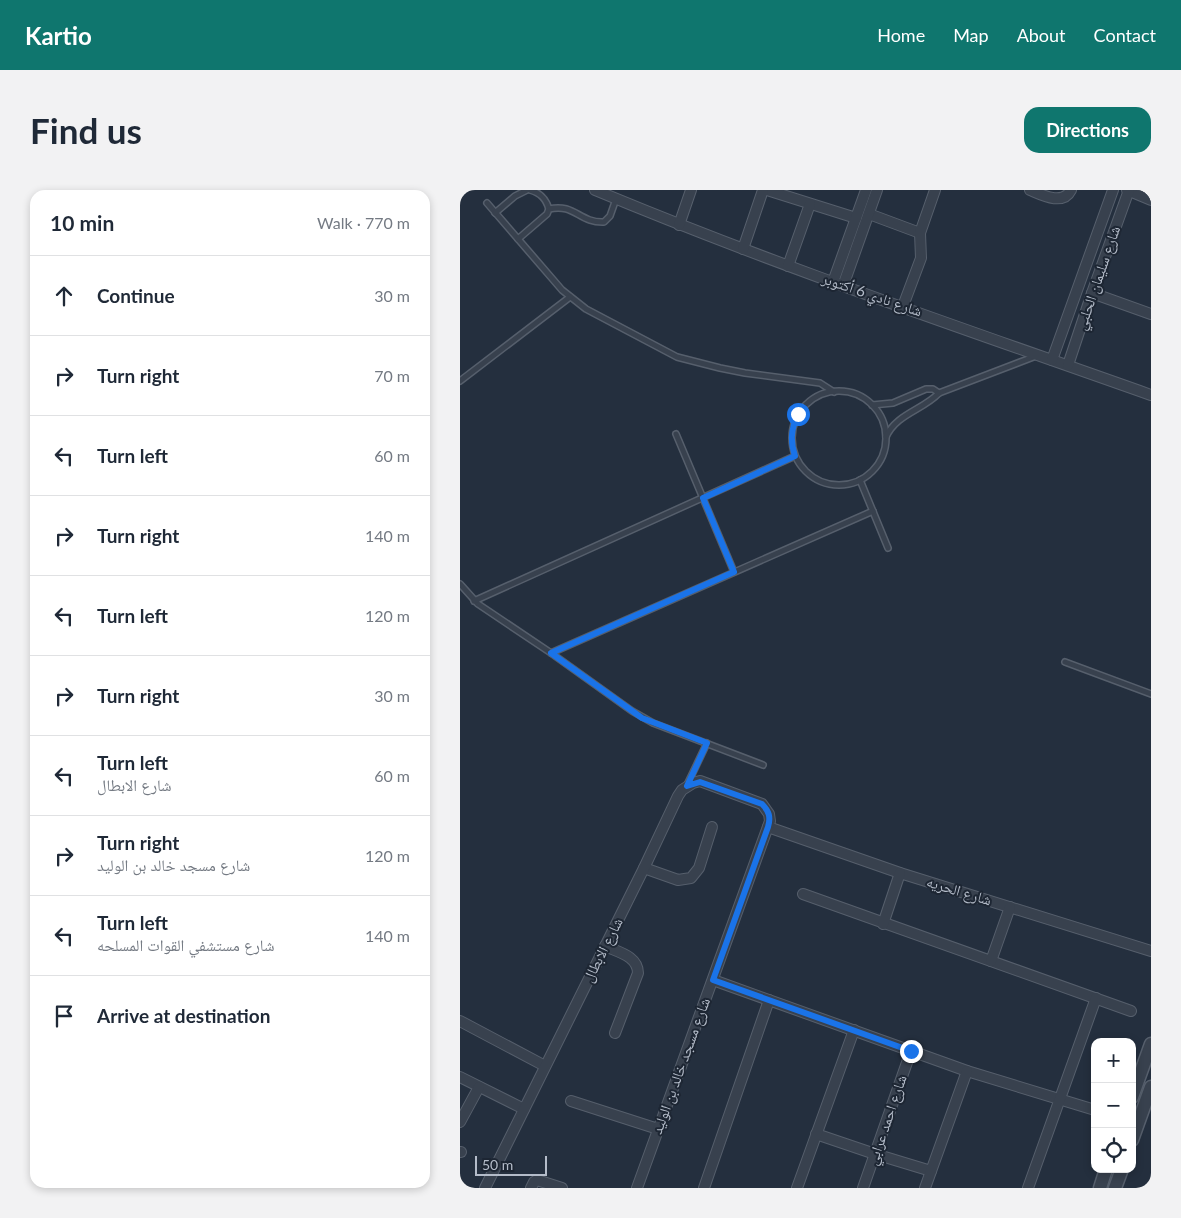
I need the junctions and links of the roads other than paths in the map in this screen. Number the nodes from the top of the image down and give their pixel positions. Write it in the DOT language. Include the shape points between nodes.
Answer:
graph roads {
  1 [pos="529,190"];
  2 [pos="595,190"];
  3 [pos="691,190"];
  4 [pos="763,190"];
  5 [pos="767,190"];
  6 [pos="866,190"];
  7 [pos="878,190"];
  8 [pos="936,190"];
  9 [pos="1030,190"];
  10 [pos="1071,190"];
  11 [pos="1113,190"];
  12 [pos="1128,191"];
  13 [pos="616,199"];
  14 [pos="1151,200"];
  15 [pos="487,203"];
  16 [pos="810,204"];
  17 [pos="549,209"];
  18 [pos="496,213"];
  19 [pos="869,214"];
  20 [pos="856,218"];
  21 [pos="679,225"];
  22 [pos="920,232"];
  23 [pos="518,239"];
  24 [pos="743,249"];
  25 [pos="788,266"];
  26 [pos="838,284"];
  27 [pos="1092,293"];
  28 [pos="570,298"];
  29 [pos="903,306"];
  30 [pos="1151,314"];
  31 [pos="1039,355"];
  32 [pos="1052,360"];
  33 [pos="1068,366"];
  34 [pos="460,380"];
  35 [pos="834,392"];
  36 [pos="939,393"];
  37 [pos="1151,395"];
  38 [pos="872,405"];
  39 [pos="676,434"];
  40 [pos="886,438"];
  41 [pos="795,456"];
  42 [pos="860,480"];
  43 [pos="703,498"];
  44 [pos="872,511"];
  45 [pos="888,548"];
  46 [pos="734,572"];
  47 [pos="460,584"];
  48 [pos="474,601"];
  49 [pos="551,653"];
  50 [pos="1065,662"];
  51 [pos="1151,694"];
  52 [pos="707,743"];
  53 [pos="764,765"];
  54 [pos="687,786"];
  55 [pos="768,827"];
  56 [pos="712,828"];
  57 [pos="644,868"];
  58 [pos="900,873"];
  59 [pos="803,894"];
  60 [pos="1010,907"];
  61 [pos="884,924"];
  62 [pos="605,946"];
  63 [pos="1151,951"];
  64 [pos="991,960"];
  65 [pos="713,980"];
  66 [pos="1096,998"];
  67 [pos="769,1000"];
  68 [pos="1131,1012"];
  69 [pos="460,1022"];
  70 [pos="854,1030"];
  71 [pos="615,1033"];
  72 [pos="1151,1044"];
  73 [pos="911,1051"];
  74 [pos="545,1066"];
  75 [pos="967,1071"];
  76 [pos="460,1077"];
  77 [pos="1136,1086"];
  78 [pos="479,1087"];
  79 [pos="1151,1087"];
  80 [pos="1060,1099"];
  81 [pos="571,1101"];
  82 [pos="524,1109"];
  83 [pos="1091,1109"];
  84 [pos="460,1122"];
  85 [pos="658,1129"];
  86 [pos="1136,1129"];
  87 [pos="816,1134"];
  88 [pos="875,1154"];
  89 [pos="931,1171"];
  90 [pos="1105,1173"];
  91 [pos="1121,1173"];
  92 [pos="1102,1187"];
  93 [pos="485,1188"];
  94 [pos="531,1188"];
  95 [pos="562,1188"];
  96 [pos="637,1188"];
  97 [pos="704,1188"];
  98 [pos="797,1188"];
  99 [pos="863,1188"];
  100 [pos="924,1188"];
  101 [pos="1028,1188"];
  102 [pos="1115,1188"];
  1 -- 17 [label="lane" via="541,195"];
  1 -- 18 [label="lane" via="515,196"];
  2 -- 13 [label="street, شارع نادي 6 أكتوبر"];
  3 -- 21 [label="street"];
  4 -- 24 [label="street"];
  5 -- 16 [label="street"];
  6 -- 20 [label="street"];
  7 -- 19 [label="street"];
  8 -- 22 [label="street"];
  9 -- 10 [label="street" via="1055,199 1066,196"];
  11 -- 32 [label="street, شارع سليمان الحلبي"];
  12 -- 14 [label="street"];
  12 -- 27 [label="street, شارع سليمان الحلبي"];
  13 -- 17 [label="lane" via="610,216 604,222 589,220 564,207"];
  13 -- 21 [label="street, شارع نادي 6 أكتوبر"];
  15 -- 18 [label="lane"];
  16 -- 20 [label="street"];
  16 -- 25 [label="street"];
  17 -- 23 [label="lane"];
  18 -- 23 [label="lane"];
  19 -- 22 [label="street"];
  19 -- 26 [label="street"];
  20 -- 26 [label="street"];
  21 -- 24 [label="street, شارع نادي 6 أكتوبر"];
  22 -- 29 [label="street" via="920,258"];
  23 -- 28 [label="lane"];
  24 -- 25 [label="street, شارع نادي 6 أكتوبر"];
  25 -- 26 [label="street, شارع نادي 6 أكتوبر"];
  26 -- 29 [label="street, شارع نادي 6 أكتوبر"];
  27 -- 30 [label="street"];
  27 -- 33 [label="street, شارع سليمان الحلبي"];
  28 -- 34 [label="lane"];
  28 -- 35 [label="lane" via="678,357 745,373 820,383"];
  29 -- 31 [label="street, شارع نادي 6 أكتوبر"];
  31 -- 32 [label="street, شارع نادي 6 أكتوبر"];
  31 -- 36 [label="lane"];
  32 -- 33 [label="street, شارع نادي 6 أكتوبر"];
  33 -- 37 [label="street, شارع نادي 6 أكتوبر"];
  35 -- 38 [label="lane" via="851,393"];
  35 -- 41 [label="lane" via="810,401 798,414 792,430"];
  36 -- 38 [label="lane" via="926,389 893,403"];
  36 -- 40 [label="lane" via="896,422"];
  38 -- 40 [label="lane" via="882,420"];
  39 -- 43 [label="lane"];
  40 -- 42 [label="lane" via="879,462"];
  41 -- 42 [label="lane" via="804,471 826,484 843,485"];
  41 -- 43 [label="lane"];
  42 -- 44 [label="lane"];
  43 -- 46 [label="lane"];
  43 -- 48 [label="lane"];
  44 -- 45 [label="lane"];
  44 -- 46 [label="lane"];
  46 -- 49 [label="lane"];
  47 -- 48 [label="lane"];
  48 -- 49 [label="lane"];
  49 -- 52 [label="lane" via="642,718"];
  50 -- 51 [label="lane"];
  52 -- 53 [label="lane"];
  52 -- 54 [label="lane"];
  54 -- 55 [label="street" via="700,782 762,804 769,814"];
  54 -- 57 [label="street, شارع الابطال" via="678,796"];
  55 -- 58 [label="street, شارع الحريه"];
  55 -- 65 [label="street, شارع مسجد خالد بن الوليد"];
  56 -- 57 [label="street" via="699,868 691,878 678,880"];
  57 -- 62 [label="street, شارع الابطال"];
  58 -- 60 [label="street, شارع الحريه"];
  58 -- 61 [label="street"];
  59 -- 61 [label="street"];
  60 -- 63 [label="street, شارع الحريه"];
  60 -- 64 [label="street"];
  61 -- 64 [label="street"];
  62 -- 71 [label="street" via="632,958 638,968"];
  62 -- 74 [label="street, شارع الابطال"];
  64 -- 66 [label="street"];
  65 -- 67 [label="street"];
  65 -- 85 [label="street, شارع مسجد خالد بن الوليد"];
  66 -- 68 [label="street"];
  66 -- 80 [label="street"];
  67 -- 70 [label="street"];
  67 -- 97 [label="street"];
  69 -- 74 [label="street"];
  70 -- 73 [label="street"];
  70 -- 87 [label="street"];
  72 -- 77 [label="street"];
  73 -- 75 [label="street"];
  73 -- 88 [label="street, شارع احمد عرابي"];
  74 -- 82 [label="street, شارع الابطال"];
  75 -- 80 [label="street"];
  75 -- 89 [label="street"];
  76 -- 78 [label="street"];
  78 -- 82 [label="street"];
  78 -- 84 [label="street"];
  79 -- 86 [label="street"];
  80 -- 83 [label="street"];
  80 -- 101 [label="street"];
  81 -- 85 [label="street"];
  82 -- 93 [label="street, شارع الابطال"];
  85 -- 96 [label="street, شارع مسجد خالد بن الوليد"];
  87 -- 88 [label="street"];
  87 -- 98 [label="street"];
  88 -- 89 [label="street"];
  88 -- 99 [label="street, شارع احمد عرابي"];
  89 -- 100 [label="street"];
  90 -- 92 [label="street"];
  91 -- 102 [label="street"];
  94 -- 95 [label="street" via="537,1180"];
}
